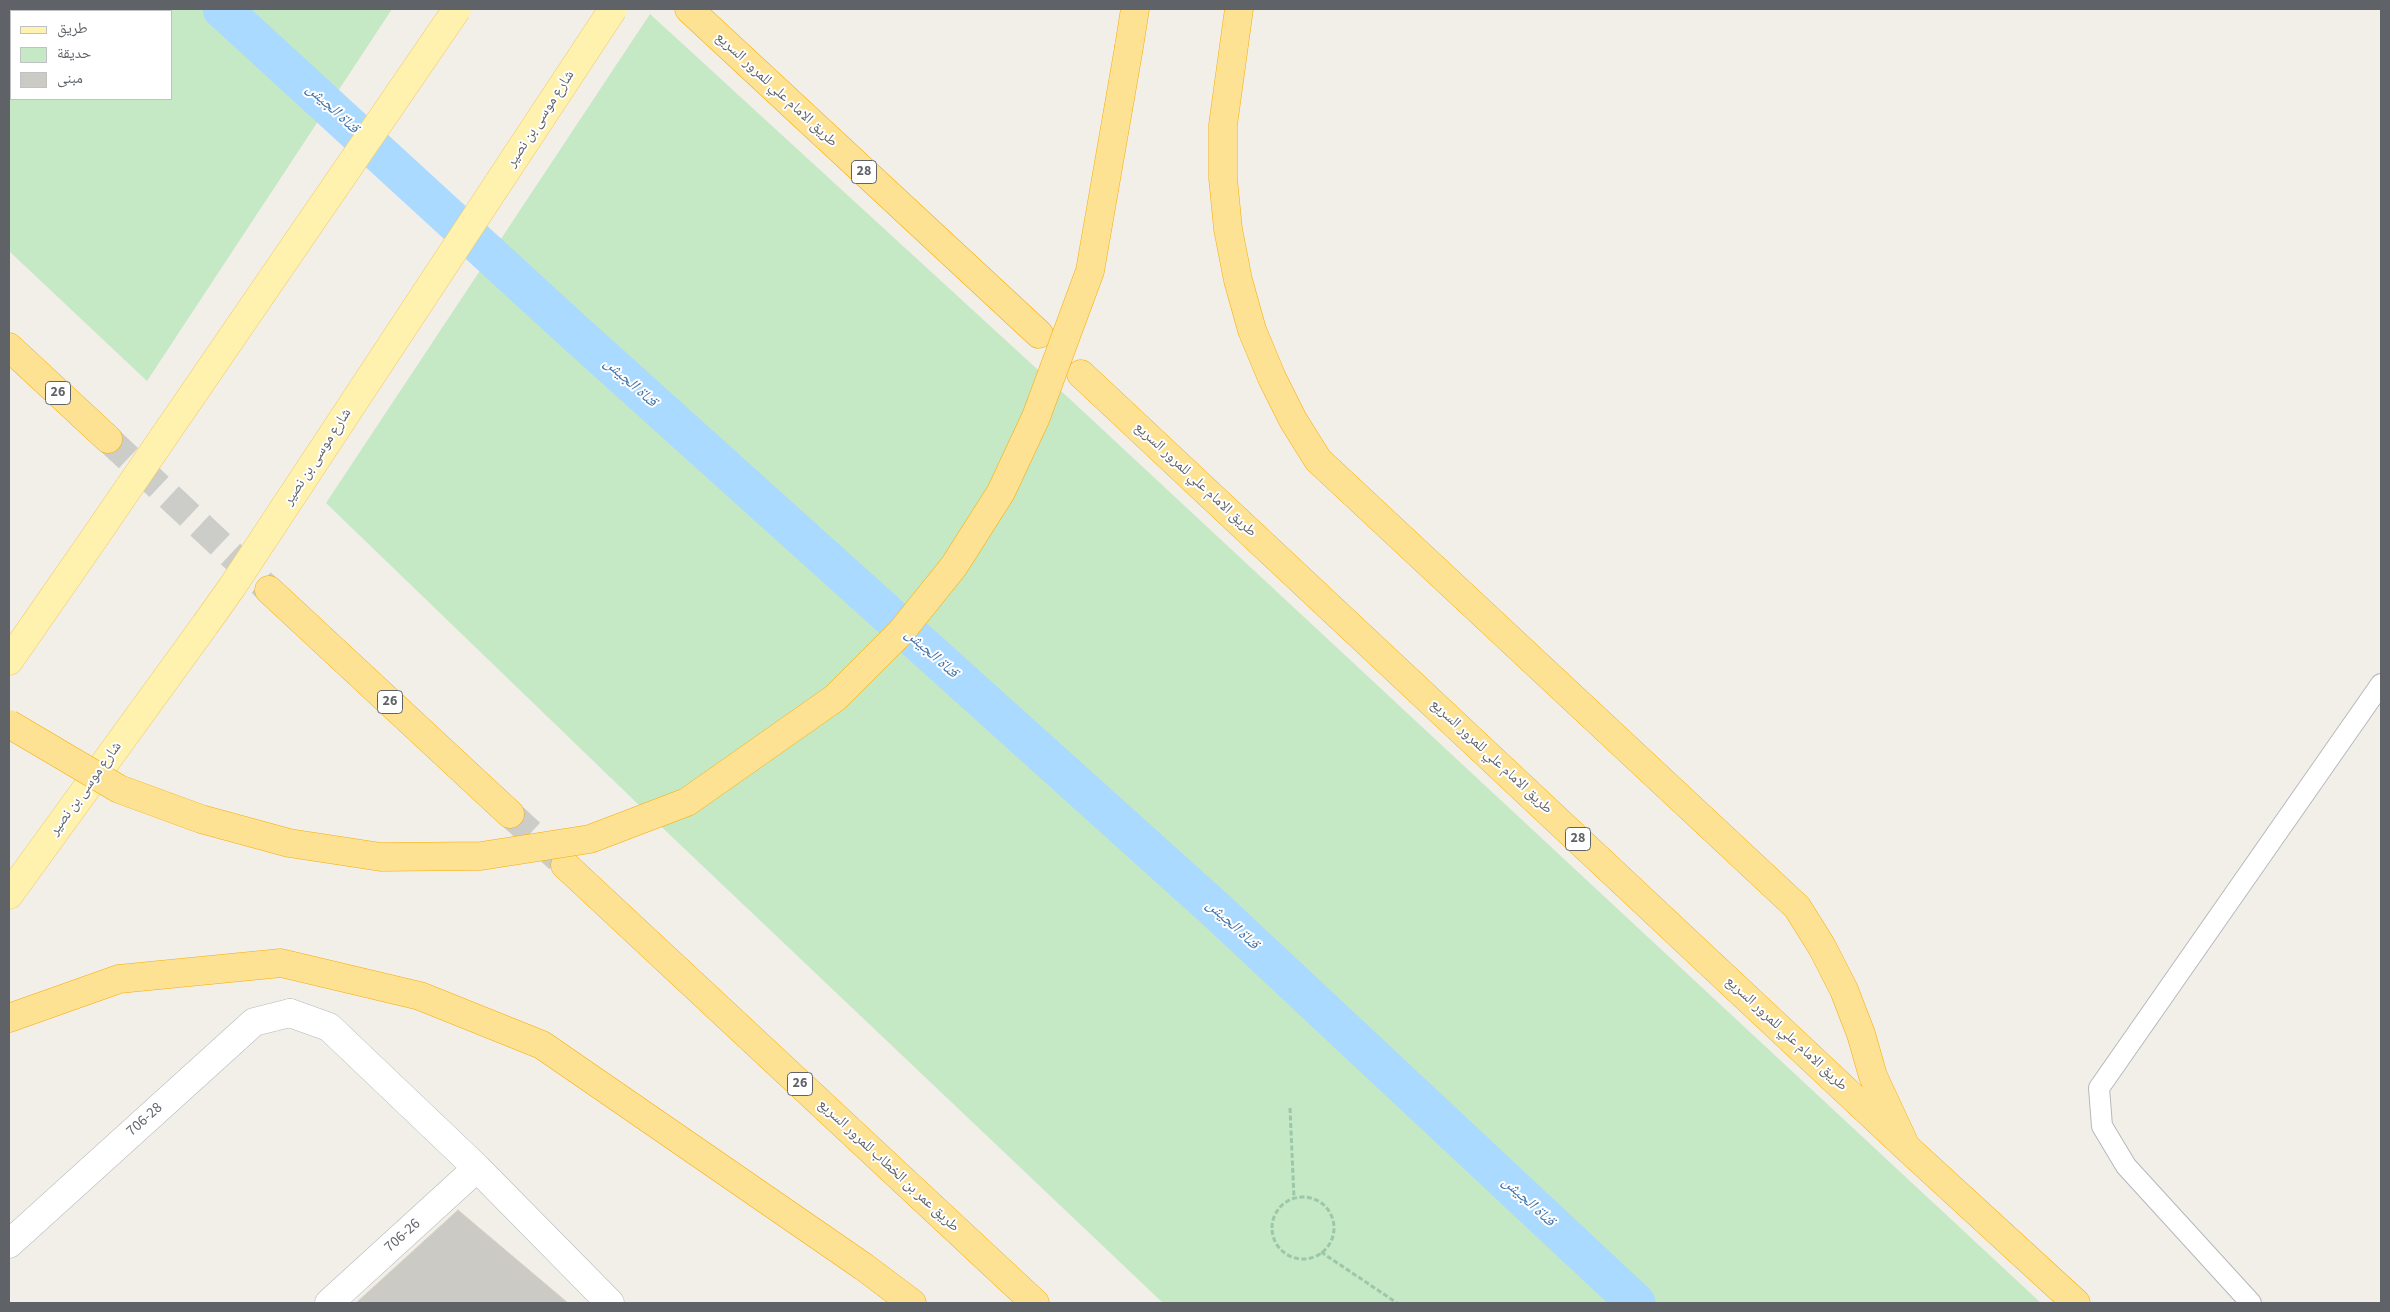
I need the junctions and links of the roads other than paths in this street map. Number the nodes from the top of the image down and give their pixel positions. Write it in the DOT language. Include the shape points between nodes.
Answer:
graph roads {
  1 [pos="457,9"];
  2 [pos="613,9"];
  3 [pos="688,9"];
  4 [pos="1135,9"];
  5 [pos="1239,9"];
  6 [pos="1038,334"];
  7 [pos="9,347"];
  8 [pos="1081,374"];
  9 [pos="108,439"];
  10 [pos="269,590"];
  11 [pos="9,660"];
  12 [pos="2381,684"];
  13 [pos="9,724"];
  14 [pos="510,814"];
  15 [pos="565,865"];
  16 [pos="9,895"];
  17 [pos="9,1018"];
  18 [pos="1906,1147"];
  19 [pos="477,1168"];
  20 [pos="9,1244"];
  21 [pos="329,1303"];
  22 [pos="610,1303"];
  23 [pos="912,1303"];
  24 [pos="1035,1303"];
  25 [pos="2076,1303"];
  26 [pos="2251,1303"];
  1 -- 11 [label="main road, bridge"];
  2 -- 16 [label="main road, شارع موسى بن نصير, bridge" via="238,579"];
  3 -- 6 [label="highway, طريق الامام علي للمرور السريع / 28"];
  4 -- 13 [label="highway, bridge" via="1090,271 1036,417 1001,492 954,566 901,632 835,698 687,802 590,839 481,856 381,857 289,844 201,819 120,789"];
  5 -- 18 [label="highway" via="1224,125 1228,230 1252,330 1293,420 1318,460 1797,907 1844,990 1873,1076"];
  7 -- 9 [label="highway, 26"];
  8 -- 18 [label="highway, طريق الامام علي للمرور السريع / 28"];
  10 -- 14 [label="highway, 26"];
  12 -- 26 [label="lane" via="2099,1088 2102,1126 2126,1166"];
  15 -- 24 [label="highway, طريق عمر بن الخطاب للمرور السريع / 26"];
  17 -- 23 [label="highway" via="120,979 281,963 420,996 542,1045"];
  18 -- 25 [label="highway, طريق الامام علي للمرور السريع / 28"];
  19 -- 20 [label="street, 706-28" via="329,1027 290,1013 254,1022"];
  19 -- 21 [label="street, 706-26"];
  19 -- 22 [label="street"];
}
